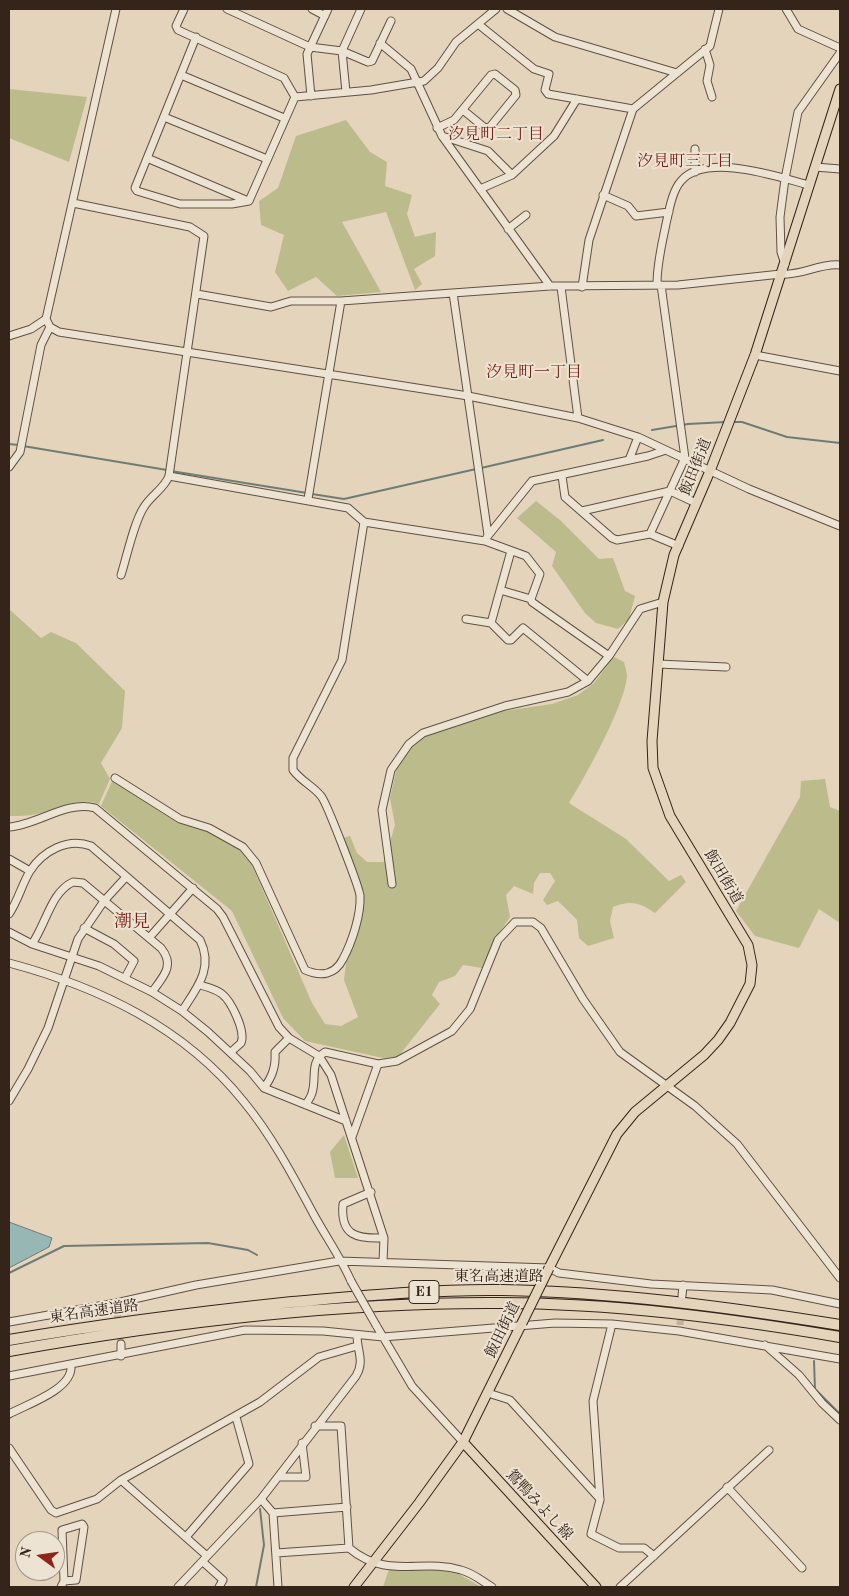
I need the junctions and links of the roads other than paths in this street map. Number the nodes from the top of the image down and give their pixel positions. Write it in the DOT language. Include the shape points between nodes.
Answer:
graph roads {
  1 [pos="116,9"];
  2 [pos="184,9"];
  3 [pos="227,9"];
  4 [pos="312,9"];
  5 [pos="328,9"];
  6 [pos="361,9"];
  7 [pos="496,9"];
  8 [pos="507,9"];
  9 [pos="719,9"];
  10 [pos="786,9"];
  11 [pos="325,16"];
  12 [pos="391,21"];
  13 [pos="478,24"];
  14 [pos="196,37"];
  15 [pos="380,43"];
  16 [pos="310,48"];
  17 [pos="840,48"];
  18 [pos="705,49"];
  19 [pos="342,52"];
  20 [pos="840,53"];
  21 [pos="677,73"];
  22 [pos="181,75"];
  23 [pos="417,83"];
  24 [pos="840,89"];
  25 [pos="346,92"];
  26 [pos="311,96"];
  27 [pos="295,97"];
  28 [pos="712,97"];
  29 [pos="577,99"];
  30 [pos="633,109"];
  31 [pos="463,110"];
  32 [pos="164,117"];
  33 [pos="284,118"];
  34 [pos="438,128"];
  35 [pos="442,136"];
  36 [pos="695,149"];
  37 [pos="147,158"];
  38 [pos="267,159"];
  39 [pos="815,167"];
  40 [pos="840,170"];
  41 [pos="695,172"];
  42 [pos="512,175"];
  43 [pos="785,179"];
  44 [pos="809,185"];
  45 [pos="480,189"];
  46 [pos="603,195"];
  47 [pos="249,201"];
  48 [pos="73,204"];
  49 [pos="668,212"];
  50 [pos="526,215"];
  51 [pos="508,229"];
  52 [pos="785,264"];
  53 [pos="840,265"];
  54 [pos="781,274"];
  55 [pos="659,285"];
  56 [pos="550,286"];
  57 [pos="561,287"];
  58 [pos="582,287"];
  59 [pos="453,293"];
  60 [pos="196,294"];
  61 [pos="341,301"];
  62 [pos="46,319"];
  63 [pos="50,327"];
  64 [pos="9,336"];
  65 [pos="187,350"];
  66 [pos="755,355"];
  67 [pos="840,371"];
  68 [pos="330,375"];
  69 [pos="468,396"];
  70 [pos="578,418"];
  71 [pos="638,438"];
  72 [pos="666,450"];
  73 [pos="685,458"];
  74 [pos="628,460"];
  75 [pos="9,467"];
  76 [pos="710,471"];
  77 [pos="169,476"];
  78 [pos="562,476"];
  79 [pos="670,491"];
  80 [pos="308,499"];
  81 [pos="696,503"];
  82 [pos="582,511"];
  83 [pos="364,522"];
  84 [pos="840,526"];
  85 [pos="650,534"];
  86 [pos="487,538"];
  87 [pos="679,546"];
  88 [pos="511,551"];
  89 [pos="121,575"];
  90 [pos="500,590"];
  91 [pos="531,599"];
  92 [pos="663,602"];
  93 [pos="466,619"];
  94 [pos="491,623"];
  95 [pos="609,656"];
  96 [pos="658,664"];
  97 [pos="726,667"];
  98 [pos="588,682"];
  99 [pos="115,778"];
  100 [pos="9,827"];
  101 [pos="9,859"];
  102 [pos="30,871"];
  103 [pos="126,877"];
  104 [pos="392,884"];
  105 [pos="193,888"];
  106 [pos="9,894"];
  107 [pos="16,899"];
  108 [pos="104,901"];
  109 [pos="9,914"];
  110 [pos="170,915"];
  111 [pos="84,928"];
  112 [pos="9,932"];
  113 [pos="148,938"];
  114 [pos="32,944"];
  115 [pos="72,957"];
  116 [pos="9,963"];
  117 [pos="126,978"];
  118 [pos="65,979"];
  119 [pos="200,985"];
  120 [pos="152,992"];
  121 [pos="182,1011"];
  122 [pos="289,1038"];
  123 [pos="231,1052"];
  124 [pos="319,1056"];
  125 [pos="378,1064"];
  126 [pos="666,1085"];
  127 [pos="264,1088"];
  128 [pos="10,1097"];
  129 [pos="306,1104"];
  130 [pos="346,1121"];
  131 [pos="352,1137"];
  132 [pos="371,1192"];
  133 [pos="384,1238"];
  134 [pos="339,1261"];
  135 [pos="383,1262"];
  136 [pos="549,1268"];
  137 [pos="840,1278"];
  138 [pos="683,1285"];
  139 [pos="682,1296"];
  140 [pos="840,1304"];
  141 [pos="9,1322"];
  142 [pos="612,1324"];
  143 [pos="520,1325"];
  144 [pos="840,1325"];
  145 [pos="357,1335"];
  146 [pos="383,1337"];
  147 [pos="840,1337"];
  148 [pos="9,1340"];
  149 [pos="121,1344"];
  150 [pos="765,1345"];
  151 [pos="357,1346"];
  152 [pos="9,1352"];
  153 [pos="121,1356"];
  154 [pos="840,1359"];
  155 [pos="71,1366"];
  156 [pos="9,1376"];
  157 [pos="488,1393"];
  158 [pos="9,1414"];
  159 [pos="236,1417"];
  160 [pos="840,1420"];
  161 [pos="315,1426"];
  162 [pos="463,1442"];
  163 [pos="302,1443"];
  164 [pos="9,1448"];
  165 [pos="769,1450"];
  166 [pos="278,1478"];
  167 [pos="121,1480"];
  168 [pos="727,1486"];
  169 [pos="261,1499"];
  170 [pos="600,1500"];
  171 [pos="347,1507"];
  172 [pos="273,1513"];
  173 [pos="186,1537"];
  174 [pos="350,1548"];
  175 [pos="276,1553"];
  176 [pos="654,1556"];
  177 [pos="205,1559"];
  178 [pos="372,1564"];
  179 [pos="802,1568"];
  180 [pos="62,1584"];
  181 [pos="178,1587"];
  182 [pos="219,1587"];
  183 [pos="278,1587"];
  184 [pos="354,1587"];
  185 [pos="492,1587"];
  186 [pos="596,1587"];
  187 [pos="620,1587"];
  1 -- 48 [label="street"];
  2 -- 14 [label="street" via="176,26 178,30"];
  3 -- 16 [label="street"];
  4 -- 11 [label="street"];
  5 -- 11 [label="street"];
  6 -- 19 [label="street"];
  7 -- 13 [label="street"];
  8 -- 21 [label="street" via="555,37"];
  9 -- 18 [label="street" via="710,46"];
  10 -- 17 [label="street" via="801,30"];
  11 -- 16 [label="street"];
  12 -- 15 [label="street"];
  13 -- 23 [label="street" via="456,42 438,68"];
  13 -- 29 [label="street" via="534,69 549,74 545,90 548,94"];
  14 -- 22 [label="street"];
  14 -- 27 [label="street" via="284,78"];
  15 -- 19 [label="street" via="372,61 368,62"];
  15 -- 23 [label="street" via="411,69"];
  16 -- 19 [label="street"];
  16 -- 26 [label="street" via="306,56"];
  18 -- 21 [label="street"];
  18 -- 28 [label="street" via="710,65 707,81"];
  19 -- 25 [label="street"];
  20 -- 43 [label="street" via="798,112"];
  21 -- 30 [label="street"];
  22 -- 32 [label="street"];
  22 -- 33 [label="street"];
  23 -- 25 [label="street"];
  23 -- 34 [label="street"];
  24 -- 39 [label="main road, 飯田街道"];
  25 -- 26 [label="street"];
  26 -- 27 [label="street"];
  27 -- 33 [label="street"];
  29 -- 30 [label="street"];
  29 -- 42 [label="street" via="554,136"];
  30 -- 46 [label="street"];
  31 -- 31 [label="street" via="491,75 495,74 515,90 516,95 490,127 485,128"];
  31 -- 34 [label="street" via="454,120"];
  32 -- 37 [label="street"];
  32 -- 38 [label="street"];
  33 -- 38 [label="street"];
  34 -- 35 [label="street"];
  35 -- 42 [label="street" via="488,151"];
  35 -- 45 [label="street"];
  36 -- 41 [label="street"];
  37 -- 47 [label="street"];
  37 -- 47 [label="street" via="135,188 137,191 180,204"];
  38 -- 47 [label="street"];
  39 -- 40 [label="street"];
  39 -- 44 [label="main road, 飯田街道"];
  41 -- 43 [label="street" via="712,167"];
  41 -- 49 [label="street" via="677,186"];
  42 -- 45 [label="street"];
  43 -- 44 [label="street"];
  43 -- 52 [label="street" via="780,217 781,252"];
  44 -- 52 [label="main road, 飯田街道"];
  45 -- 51 [label="street"];
  46 -- 49 [label="street" via="628,206 636,216"];
  46 -- 58 [label="street" via="588,240"];
  48 -- 60 [label="street" via="190,227 204,236"];
  48 -- 62 [label="street"];
  49 -- 55 [label="street" via="657,265"];
  50 -- 51 [label="street"];
  51 -- 56 [label="street"];
  52 -- 54 [label="main road, 飯田街道"];
  53 -- 54 [label="street" via="824,265 792,276"];
  54 -- 55 [label="street"];
  54 -- 66 [label="main road, 飯田街道"];
  55 -- 58 [label="street"];
  55 -- 73 [label="street"];
  56 -- 57 [label="street"];
  56 -- 59 [label="street"];
  57 -- 58 [label="street"];
  57 -- 70 [label="street"];
  59 -- 61 [label="street"];
  59 -- 69 [label="street"];
  60 -- 61 [label="street" via="264,306 291,301"];
  60 -- 65 [label="street"];
  61 -- 68 [label="street"];
  62 -- 63 [label="street"];
  62 -- 64 [label="street" via="31,329"];
  63 -- 65 [label="street" via="59,332"];
  63 -- 75 [label="street" via="41,345 20,452"];
  65 -- 68 [label="street"];
  65 -- 77 [label="street"];
  66 -- 67 [label="street"];
  66 -- 76 [label="main road, 飯田街道"];
  68 -- 69 [label="street"];
  68 -- 80 [label="street"];
  69 -- 70 [label="street"];
  69 -- 86 [label="street"];
  70 -- 71 [label="street"];
  71 -- 72 [label="street"];
  71 -- 74 [label="street"];
  72 -- 73 [label="street"];
  72 -- 74 [label="street"];
  73 -- 76 [label="street"];
  73 -- 79 [label="street"];
  74 -- 78 [label="street"];
  76 -- 81 [label="main road, 飯田街道"];
  76 -- 84 [label="street"];
  77 -- 80 [label="street"];
  77 -- 89 [label="street" via="166,485 153,494 143,508"];
  78 -- 82 [label="street" via="565,497"];
  78 -- 86 [label="street" via="532,481"];
  79 -- 81 [label="street"];
  79 -- 82 [label="street"];
  79 -- 85 [label="street"];
  80 -- 83 [label="street" via="348,508"];
  81 -- 87 [label="main road, 飯田街道"];
  82 -- 85 [label="street" via="616,540"];
  83 -- 86 [label="street"];
  83 -- 99 [label="street" via="342,660 293,758 293,770 323,798 360,895 358,916 339,968 328,974 305,970 256,864 242,846 209,828 180,819"];
  85 -- 87 [label="street"];
  86 -- 88 [label="street"];
  87 -- 92 [label="main road, 飯田街道"];
  88 -- 90 [label="street"];
  88 -- 91 [label="street" via="526,556 539,571"];
  90 -- 91 [label="street"];
  90 -- 94 [label="street"];
  91 -- 95 [label="street"];
  92 -- 95 [label="street" via="640,609"];
  92 -- 96 [label="main road, 飯田街道"];
  93 -- 94 [label="street"];
  94 -- 98 [label="street" via="508,640 523,628"];
  95 -- 98 [label="street"];
  96 -- 97 [label="street"];
  96 -- 126 [label="main road, 飯田街道" via="652,741 658,787 670,816 748,945 752,970 748,990 718,1040"];
  98 -- 104 [label="street" via="568,692 505,706 423,733 409,744 391,770 382,810"];
  100 -- 105 [label="street" via="38,821 83,805 95,808"];
  101 -- 102 [label="street"];
  102 -- 103 [label="street" via="51,851 79,842 92,846"];
  102 -- 107 [label="street"];
  103 -- 108 [label="street"];
  103 -- 110 [label="street"];
  105 -- 110 [label="street"];
  105 -- 122 [label="street" via="223,917 279,1027"];
  106 -- 107 [label="street"];
  107 -- 109 [label="street"];
  108 -- 111 [label="street"];
  108 -- 113 [label="street"];
  108 -- 114 [label="street" via="83,883 66,885 53,901 42,930"];
  110 -- 113 [label="street"];
  110 -- 119 [label="street" via="195,935 203,946 206,962"];
  111 -- 115 [label="street"];
  111 -- 117 [label="street" via="114,944 134,961"];
  112 -- 114 [label="street"];
  113 -- 120 [label="street" via="161,948 169,962 166,973"];
  114 -- 115 [label="street"];
  115 -- 117 [label="street"];
  115 -- 118 [label="street"];
  116 -- 118 [label="street"];
  117 -- 120 [label="street"];
  118 -- 128 [label="street" via="39,1049"];
  118 -- 134 [label="street" via="156,1023 222,1079 243,1101 279,1152"];
  119 -- 121 [label="street"];
  119 -- 123 [label="street" via="226,998 242,1030 241,1042"];
  120 -- 121 [label="street"];
  121 -- 123 [label="street"];
  122 -- 124 [label="street"];
  122 -- 127 [label="street" via="276,1052 271,1079"];
  123 -- 127 [label="street"];
  124 -- 125 [label="street" via="325,1052"];
  124 -- 129 [label="street" via="315,1062 312,1093"];
  124 -- 130 [label="street" via="331,1075"];
  125 -- 126 [label="street" via="396,1061 452,1031 470,1009 498,940 516,922 527,921 541,928 582,999 620,1052"];
  125 -- 131 [label="street"];
  126 -- 136 [label="main road, 飯田街道" via="635,1112 618,1134"];
  126 -- 137 [label="street" via="737,1144"];
  127 -- 129 [label="street"];
  129 -- 130 [label="street"];
  130 -- 131 [label="street"];
  131 -- 132 [label="street"];
  132 -- 133 [label="street"];
  132 -- 133 [label="street" via="343,1204 342,1212 352,1235"];
  133 -- 135 [label="street"];
  134 -- 135 [label="street"];
  134 -- 141 [label="street"];
  134 -- 146 [label="street, bridge"];
  135 -- 136 [label="street"];
  136 -- 138 [label="street" via="559,1273 614,1280"];
  136 -- 143 [label="main road, 飯田街道, bridge"];
  138 -- 139 [label="street"];
  138 -- 140 [label="street" via="772,1290"];
  142 -- 143 [label="street"];
  142 -- 150 [label="street" via="679,1328"];
  142 -- 170 [label="street" via="593,1400"];
  143 -- 146 [label="street"];
  143 -- 157 [label="main road, 飯田街道"];
  144 -- 148 [label="highway, 東名高速道路 / E1" via="746,1310 626,1297 537,1291 466,1291 244,1307"];
  145 -- 146 [label="street"];
  145 -- 151 [label="street"];
  145 -- 153 [label="street" via="324,1331 245,1330"];
  146 -- 162 [label="street" via="412,1386"];
  147 -- 152 [label="highway, 東名高速道路 / E1" via="624,1309 457,1303 338,1309 241,1319 116,1334"];
  149 -- 153 [label="street"];
  150 -- 154 [label="street"];
  150 -- 160 [label="street" via="799,1375"];
  151 -- 159 [label="street" via="319,1357 286,1384"];
  151 -- 161 [label="street" via="362,1361 360,1368"];
  153 -- 155 [label="street"];
  155 -- 156 [label="street"];
  155 -- 158 [label="street" via="72,1374 64,1385"];
  157 -- 162 [label="main road, 飯田街道"];
  157 -- 170 [label="street" via="510,1400"];
  159 -- 167 [label="street"];
  159 -- 173 [label="street" via="249,1464"];
  161 -- 163 [label="street"];
  161 -- 171 [label="street" via="342,1426"];
  162 -- 178 [label="main road, 飯田街道"];
  162 -- 186 [label="main road, 鴛鴨みよし線"];
  163 -- 166 [label="street"];
  163 -- 166 [label="street" via="306,1477"];
  164 -- 167 [label="street" via="56,1513 97,1499"];
  165 -- 168 [label="street"];
  166 -- 169 [label="street"];
  167 -- 173 [label="street"];
  168 -- 176 [label="street"];
  168 -- 179 [label="street"];
  169 -- 172 [label="street"];
  169 -- 177 [label="street"];
  170 -- 176 [label="street" via="591,1534 619,1548 644,1548"];
  171 -- 172 [label="street"];
  171 -- 174 [label="street"];
  172 -- 175 [label="street"];
  173 -- 177 [label="street"];
  174 -- 175 [label="street"];
  174 -- 178 [label="street"];
  175 -- 183 [label="street"];
  176 -- 187 [label="street"];
  177 -- 181 [label="street"];
  177 -- 182 [label="street" via="223,1580"];
  178 -- 184 [label="main road, 飯田街道"];
  178 -- 185 [label="street" via="457,1569 469,1572"];
  180 -- 180 [label="street" via="78,1577 82,1524 62,1530"];
}
